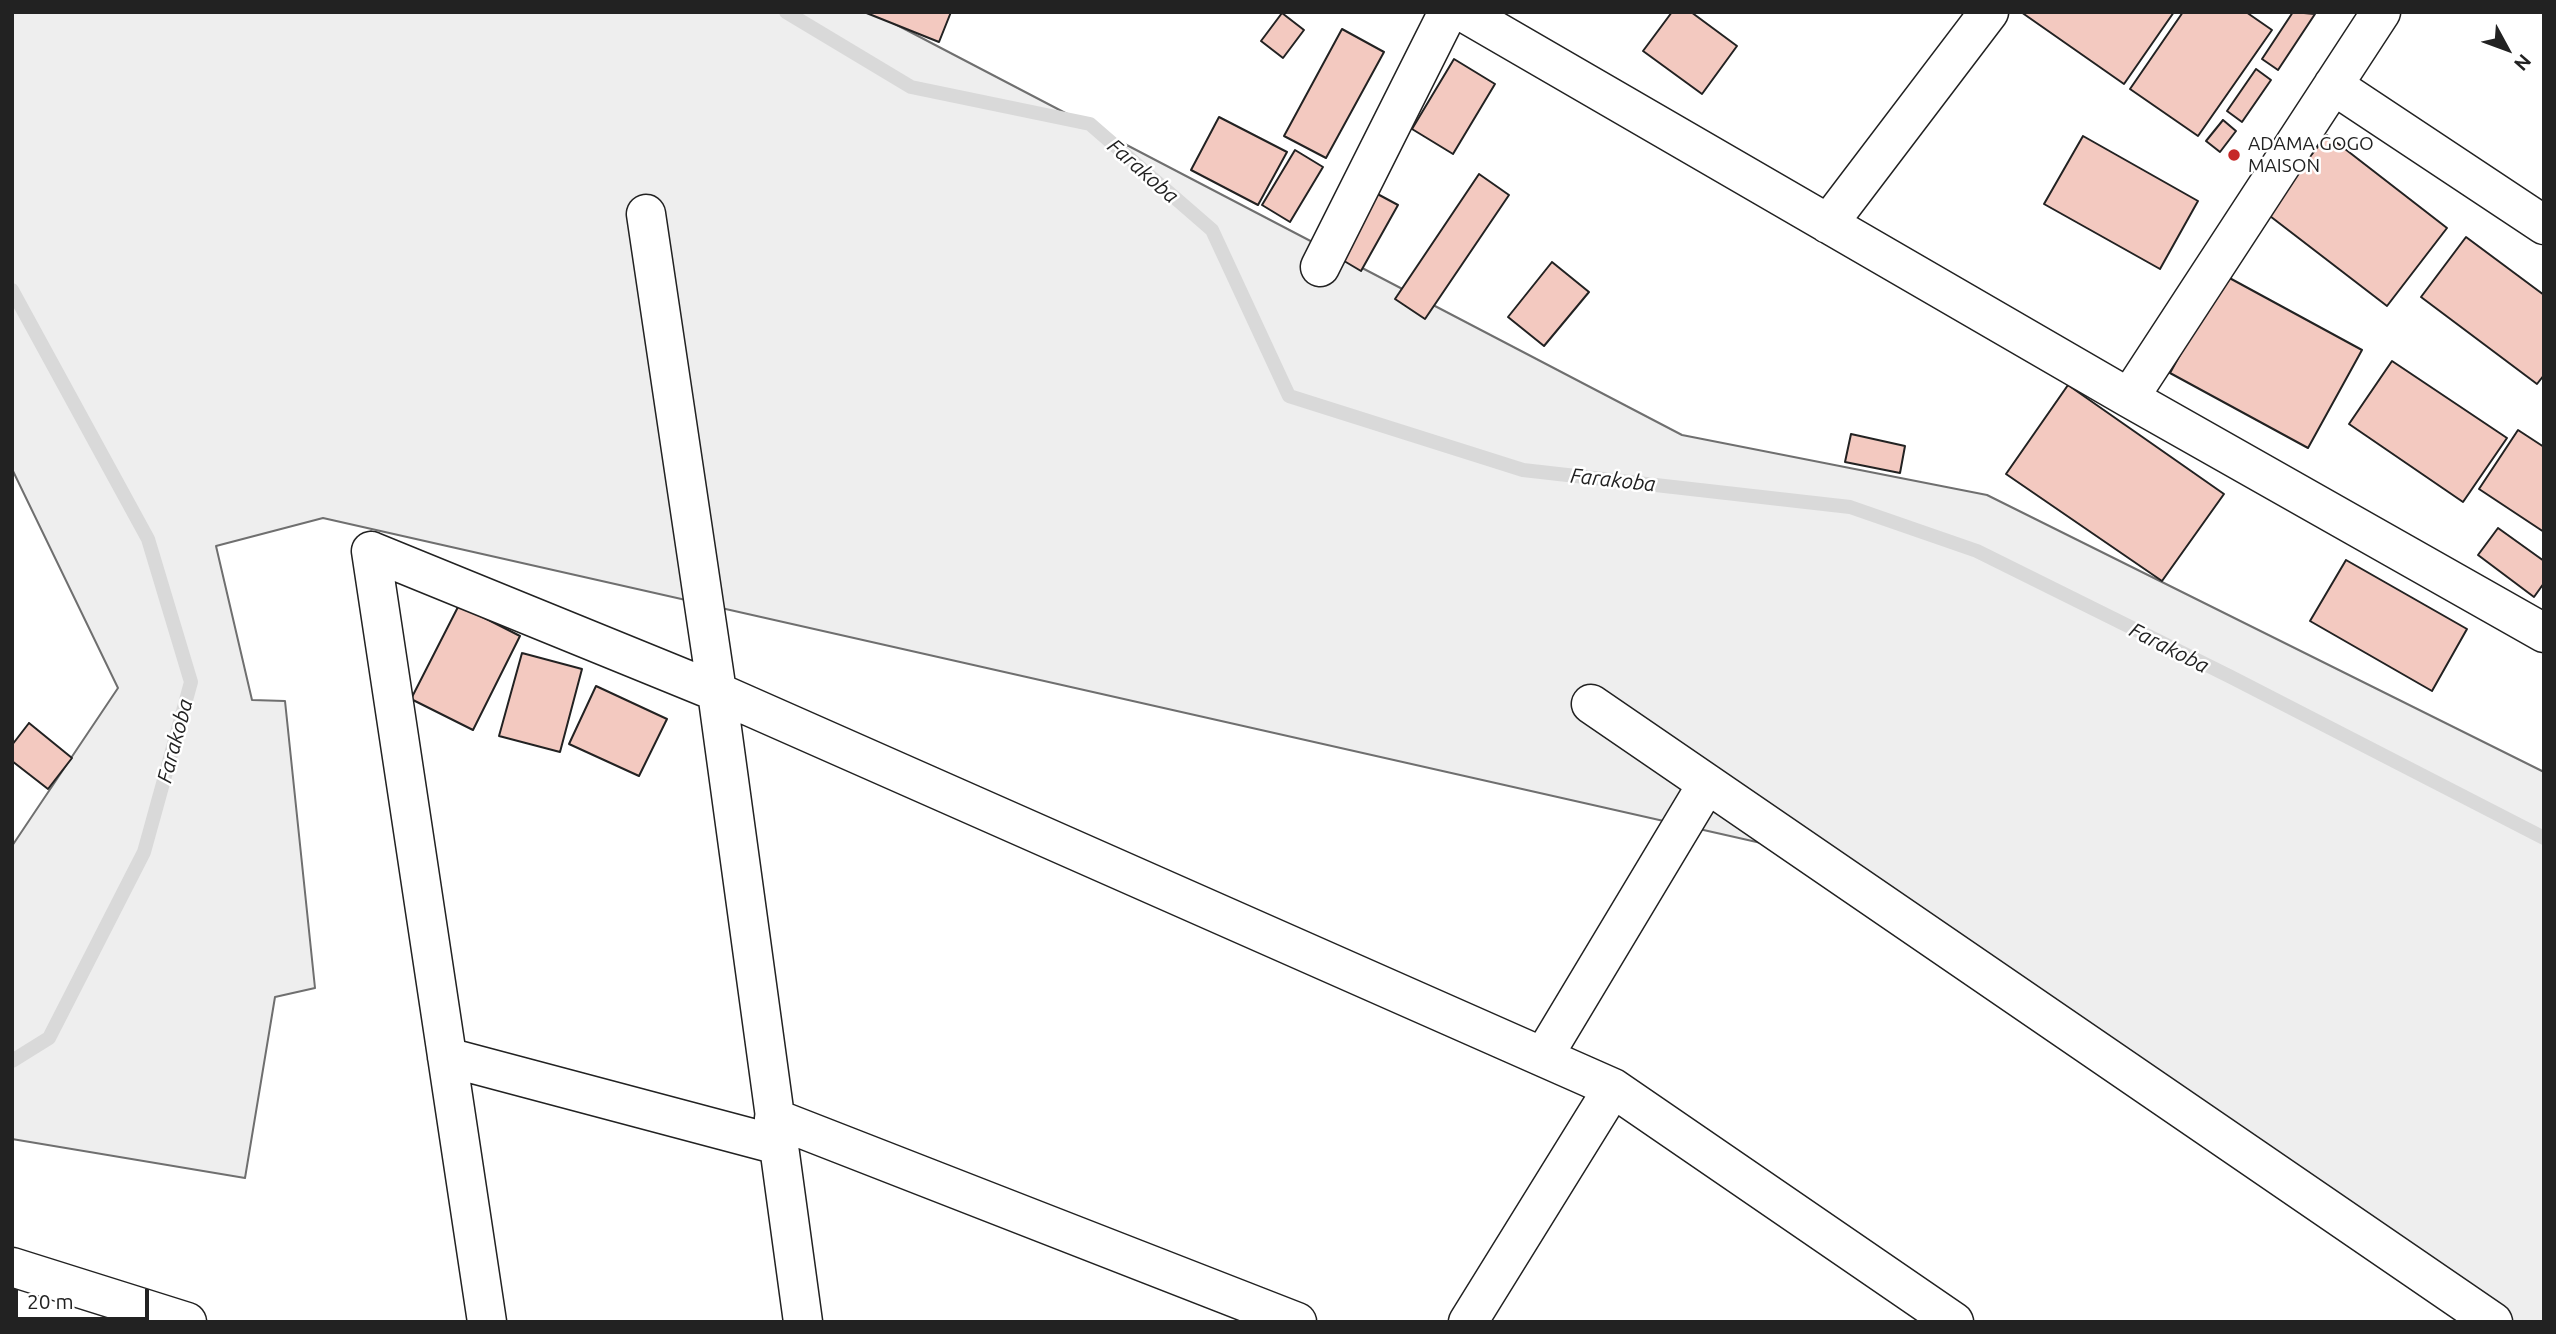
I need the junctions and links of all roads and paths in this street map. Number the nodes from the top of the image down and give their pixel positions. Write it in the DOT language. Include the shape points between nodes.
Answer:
graph roads {
  1 [pos="1448,12"];
  2 [pos="1463,12"];
  3 [pos="1989,12"];
  4 [pos="2381,12"];
  5 [pos="2333,85"];
  6 [pos="646,214"];
  7 [pos="1828,224"];
  8 [pos="2544,225"];
  9 [pos="1320,267"];
  10 [pos="2129,398"];
  11 [pos="2544,633"];
  12 [pos="717,692"];
  13 [pos="1591,704"];
  14 [pos="1707,784"];
  15 [pos="447,1057"];
  16 [pos="1544,1057"];
  17 [pos="1613,1088"];
  18 [pos="776,1132"];
  19 [pos="12,1266"];
  20 [pos="187,1322"];
  21 [pos="487,1322"];
  22 [pos="803,1322"];
  23 [pos="1297,1322"];
  24 [pos="1468,1322"];
  25 [pos="1954,1322"];
  26 [pos="2493,1322"];
  1 -- 9 [label="street"];
  2 -- 7 [label="street"];
  3 -- 7 [label="street"];
  4 -- 5 [label="street"];
  5 -- 8 [label="street"];
  5 -- 10 [label="street"];
  6 -- 12 [label="street"];
  7 -- 10 [label="street"];
  10 -- 11 [label="street"];
  12 -- 15 [label="street" via="371,551"];
  12 -- 16 [label="street"];
  12 -- 18 [label="street"];
  13 -- 14 [label="street"];
  14 -- 16 [label="street"];
  14 -- 26 [label="street"];
  15 -- 18 [label="street"];
  15 -- 21 [label="street"];
  16 -- 17 [label="street"];
  17 -- 24 [label="street"];
  17 -- 25 [label="street"];
  18 -- 22 [label="street"];
  18 -- 23 [label="street"];
  19 -- 20 [label="street"];
}
